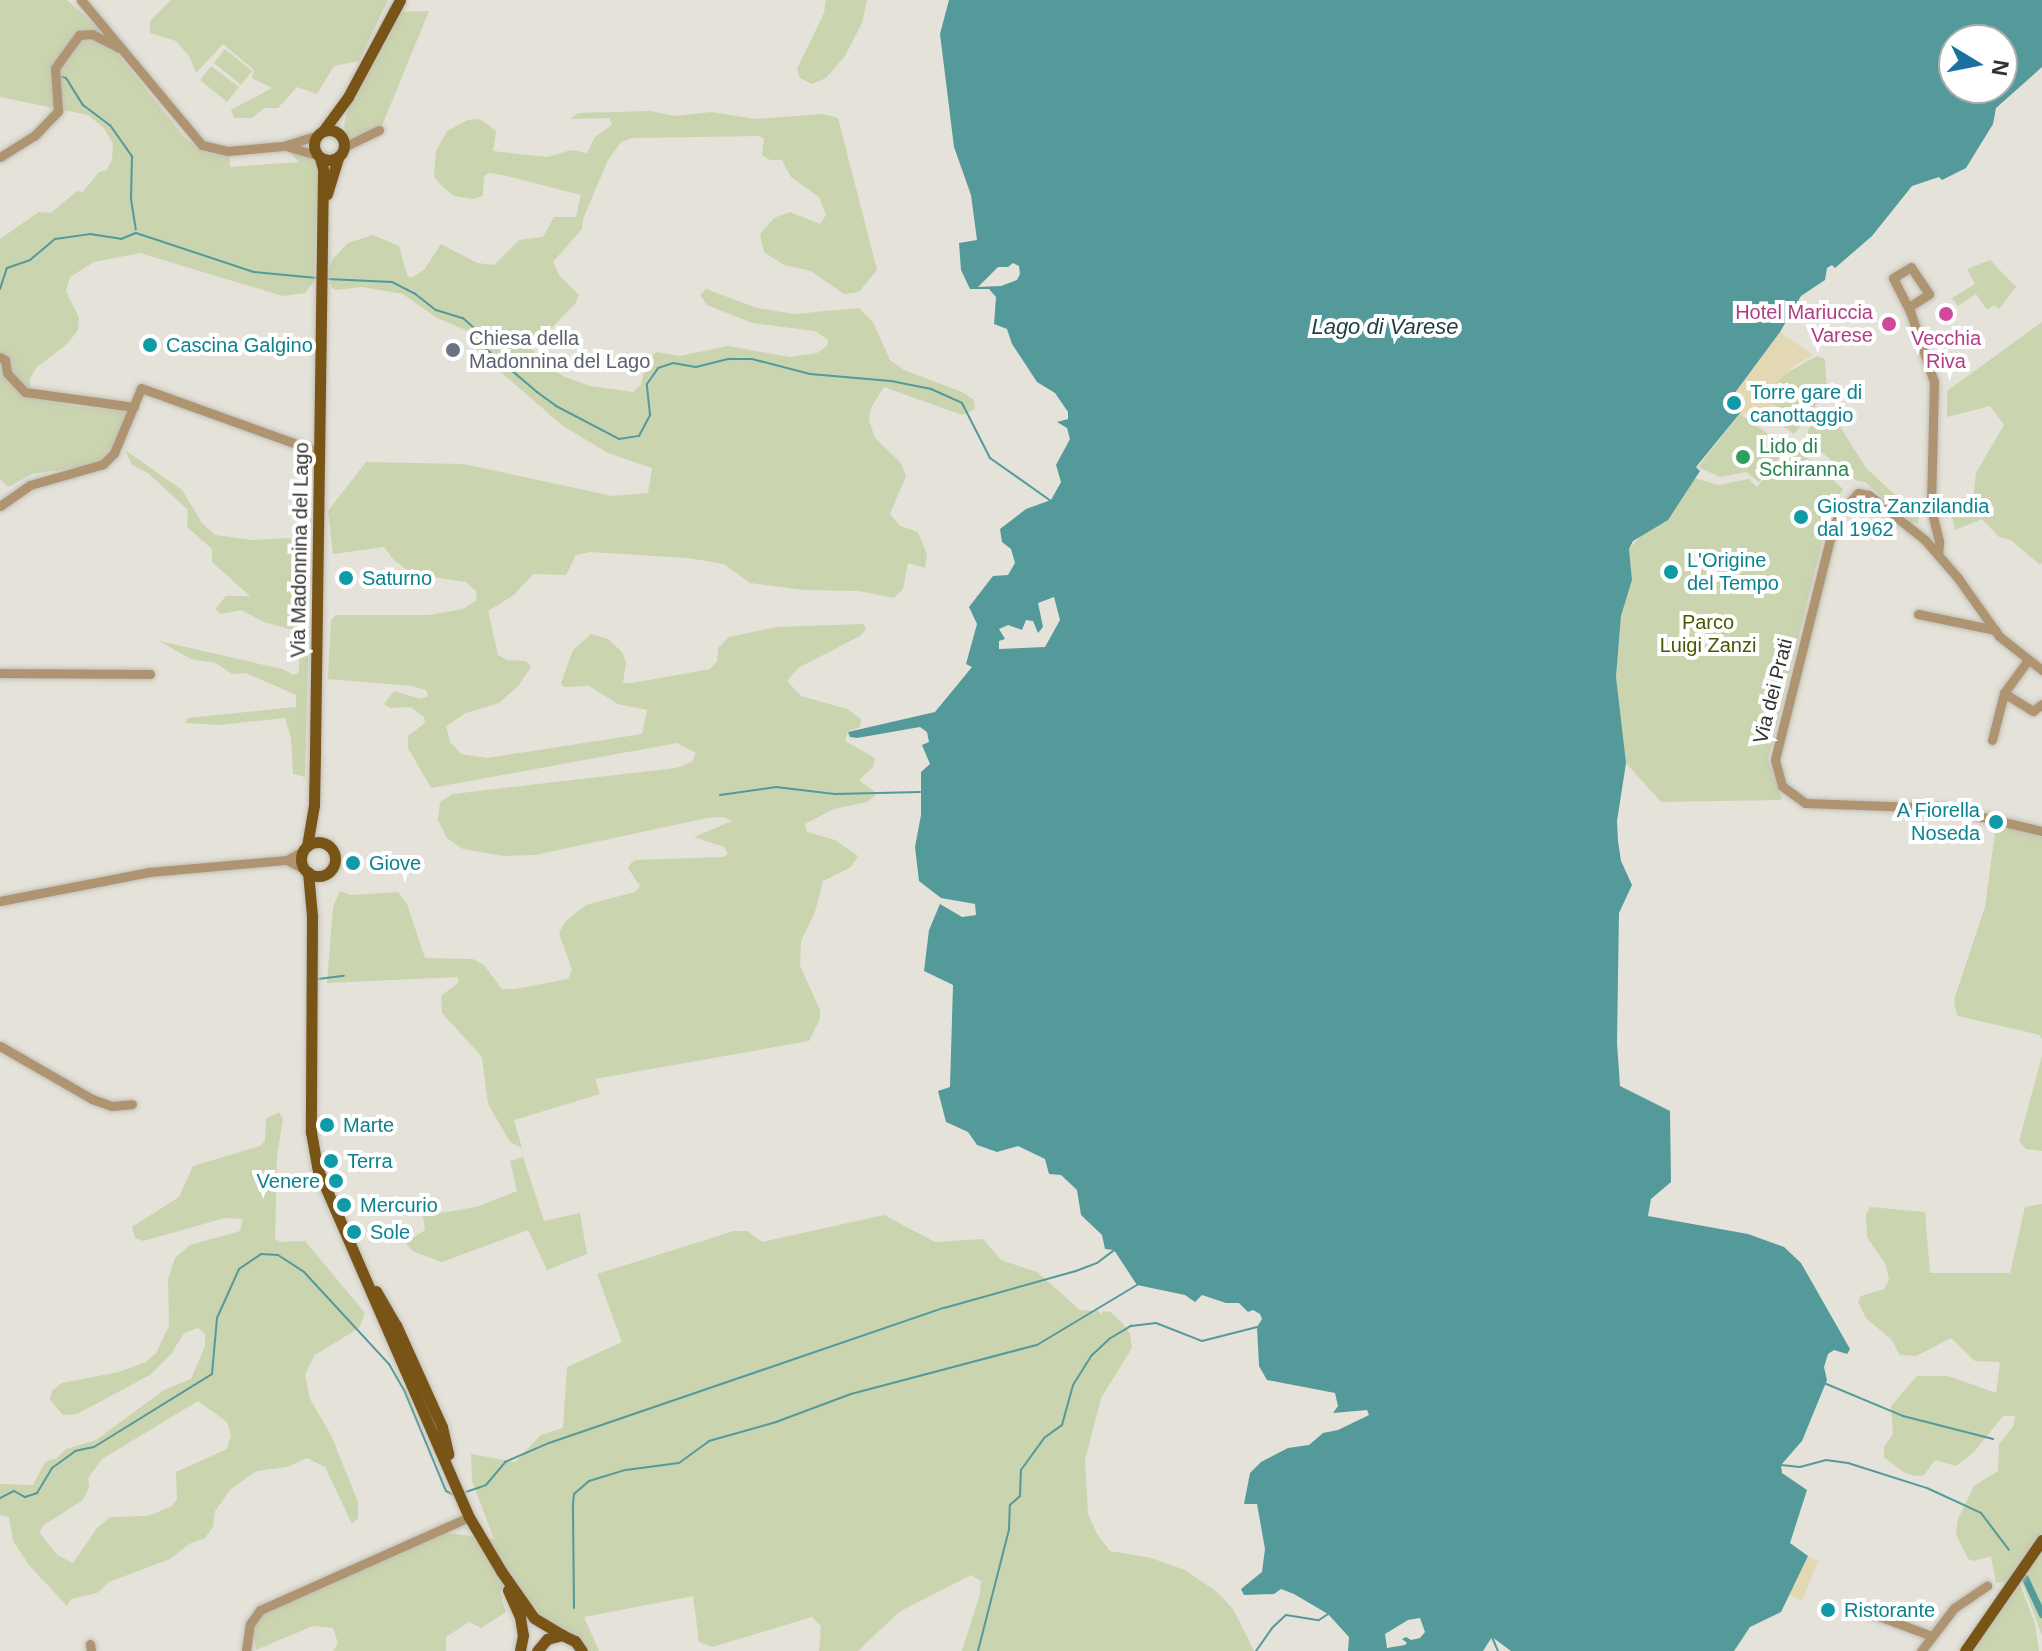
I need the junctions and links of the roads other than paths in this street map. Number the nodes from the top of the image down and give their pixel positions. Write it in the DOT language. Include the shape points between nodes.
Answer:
graph roads {
  1 [pos="81,0"];
  2 [pos="400,0"];
  3 [pos="122,50"];
  4 [pos="348,97"];
  5 [pos="379,130"];
  6 [pos="320,134"];
  7 [pos="283,146"];
  8 [pos="341,147"];
  9 [pos="318,156"];
  10 [pos="0,157"];
  11 [pos="322,218"];
  12 [pos="1909,307"];
  13 [pos="0,357"];
  14 [pos="134,407"];
  15 [pos="319,452"];
  16 [pos="0,506"];
  17 [pos="1938,555"];
  18 [pos="1918,614"];
  19 [pos="1995,630"];
  20 [pos="2028,660"];
  21 [pos="2042,670"];
  22 [pos="0,673"];
  23 [pos="150,674"];
  24 [pos="2004,693"];
  25 [pos="2042,704"];
  26 [pos="1992,740"];
  27 [pos="314,805"];
  28 [pos="2042,831"];
  29 [pos="325,844"];
  30 [pos="305,849"];
  31 [pos="287,860"];
  32 [pos="306,870"];
  33 [pos="325,874"];
  34 [pos="0,901"];
  35 [pos="312,916"];
  36 [pos="0,1046"];
  37 [pos="132,1104"];
  38 [pos="346,1238"];
  39 [pos="385,1327"];
  40 [pos="412,1363"];
  41 [pos="424,1413"];
  42 [pos="455,1480"];
  43 [pos="469,1517"];
  44 [pos="2042,1540"];
  45 [pos="501,1571"];
  46 [pos="1987,1586"];
  47 [pos="1860,1609"];
  48 [pos="534,1618"];
  49 [pos="562,1635"];
  50 [pos="1932,1636"];
  51 [pos="539,1648"];
  52 [pos="246,1651"];
  53 [pos="520,1651"];
  54 [pos="582,1651"];
  55 [pos="1921,1651"];
  56 [pos="1965,1651"];
  1 -- 3 [label="street"];
  2 -- 4 [label="main road"];
  3 -- 7 [label="street" via="202,145 221,151"];
  3 -- 10 [label="street" via="92,34 79,35 55,68 58,111 34,136"];
  4 -- 6 [label="main road"];
  4 -- 8 [label="main road"];
  5 -- 8 [label="street"];
  6 -- 7 [label="street"];
  6 -- 8 [label="main road" via="335,131"];
  6 -- 9 [label="main road" via="314,147"];
  7 -- 9 [label="street"];
  8 -- 9 [label="main road" via="327,161"];
  8 -- 11 [label="main road"];
  9 -- 11 [label="main road" via="323,169"];
  11 -- 15 [label="main road, Via Madonnina del Lago"];
  12 -- 12 [label="street" via="1893,278 1917,266 1929,294"];
  12 -- 17 [label="street" via="1935,389 1931,509"];
  13 -- 14 [label="street" via="25,392"];
  14 -- 15 [label="street" via="141,388"];
  14 -- 16 [label="street" via="114,453 103,464 30,485"];
  15 -- 27 [label="main road, Via Madonnina del Lago"];
  17 -- 19 [label="street"];
  17 -- 28 [label="street, Via dei Prati" via="1862,492 1847,505 1834,525 1775,760 1778,778 1793,798 1812,804 1944,808"];
  18 -- 19 [label="street"];
  19 -- 20 [label="street"];
  20 -- 21 [label="street"];
  20 -- 24 [label="street"];
  22 -- 23 [label="street"];
  24 -- 25 [label="street" via="2033,711"];
  24 -- 26 [label="street"];
  27 -- 29 [label="main road, Via Madonnina del Lago"];
  27 -- 30 [label="main road, Via Madonnina del Lago"];
  29 -- 30 [label="main road"];
  29 -- 33 [label="main road" via="334,857"];
  30 -- 31 [label="street"];
  30 -- 32 [label="main road"];
  31 -- 32 [label="street"];
  31 -- 34 [label="street" via="149,872"];
  32 -- 33 [label="main road"];
  32 -- 35 [label="main road"];
  33 -- 35 [label="main road" via="316,886"];
  35 -- 38 [label="main road" via="311,1132 318,1170"];
  36 -- 37 [label="street" via="92,1099 111,1106"];
  38 -- 39 [label="main road"];
  38 -- 40 [label="main road"];
  39 -- 40 [label="main road"];
  39 -- 41 [label="main road"];
  40 -- 41 [label="main road" via="410,1372"];
  40 -- 42 [label="main road" via="442,1427"];
  41 -- 42 [label="main road"];
  42 -- 43 [label="main road"];
  43 -- 45 [label="main road"];
  43 -- 52 [label="street" via="260,1610 250,1624"];
  44 -- 56 [label="main road"];
  45 -- 48 [label="main road"];
  45 -- 53 [label="main road" via="520,1617"];
  46 -- 50 [label="street" via="1954,1608"];
  47 -- 50 [label="street"];
  48 -- 49 [label="main road"];
  48 -- 51 [label="main road"];
  49 -- 51 [label="main road"];
  49 -- 54 [label="main road"];
  50 -- 55 [label="street"];
}
